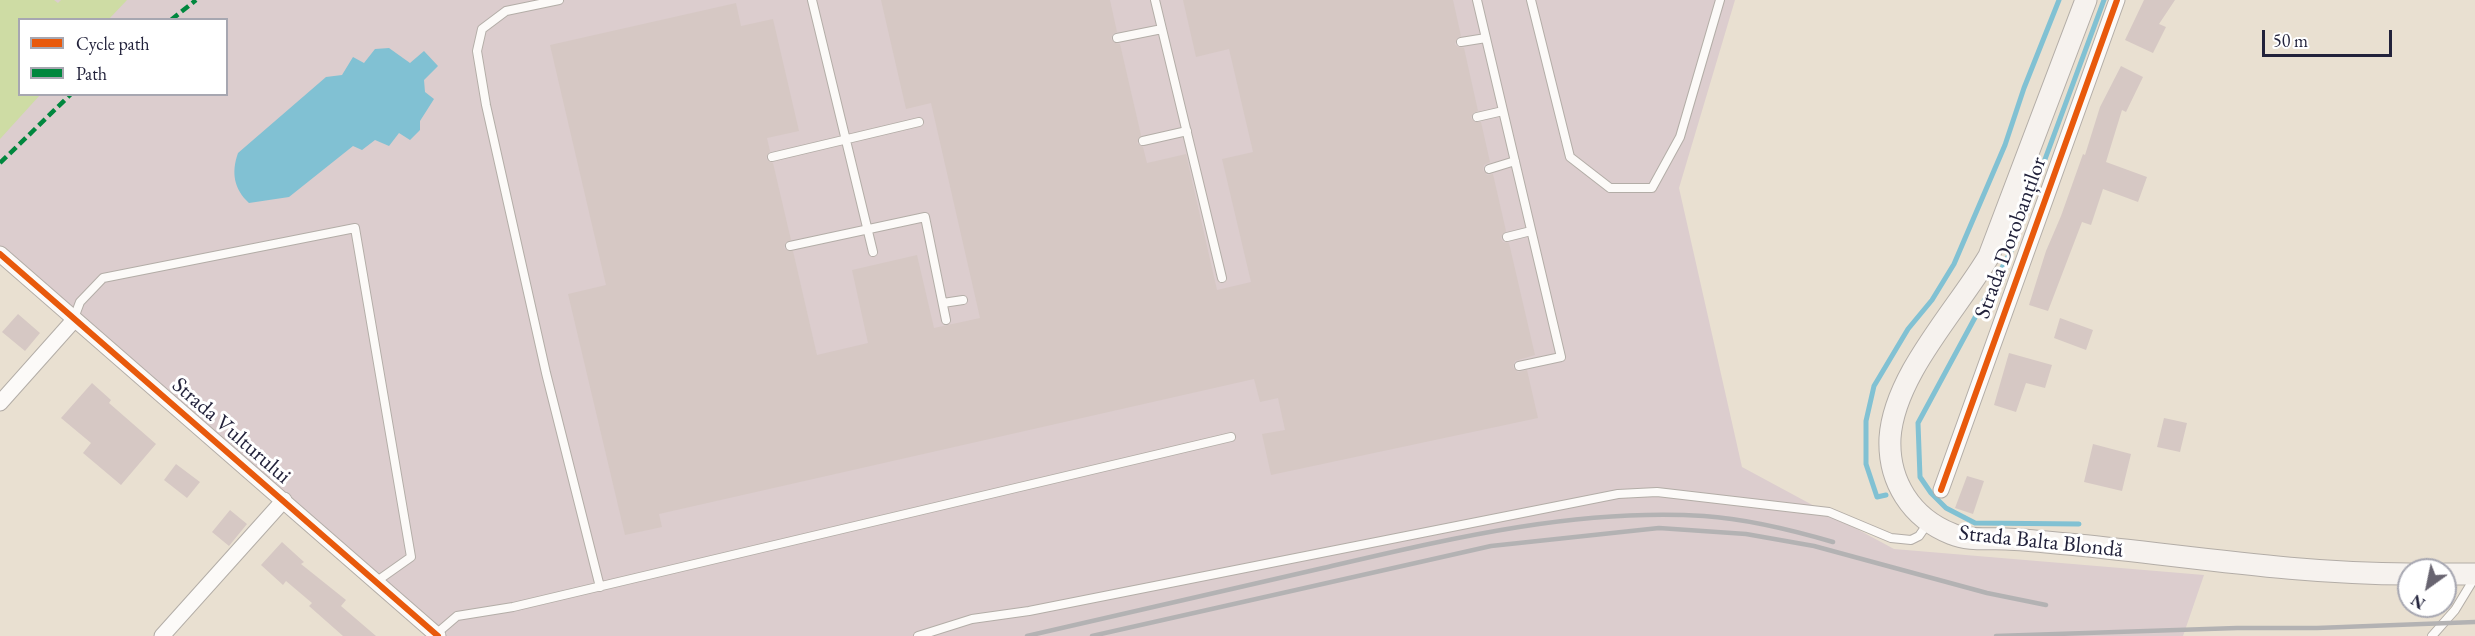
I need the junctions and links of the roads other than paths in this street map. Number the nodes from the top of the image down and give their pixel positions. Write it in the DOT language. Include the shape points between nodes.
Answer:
graph roads {
  1 [pos="559,0"];
  2 [pos="812,0"];
  3 [pos="1155,0"];
  4 [pos="1477,0"];
  5 [pos="1531,0"];
  6 [pos="1720,0"];
  7 [pos="2086,0"];
  8 [pos="2117,0"];
  9 [pos="1162,29"];
  10 [pos="1117,38"];
  11 [pos="1486,38"];
  12 [pos="1461,42"];
  13 [pos="1503,111"];
  14 [pos="1477,117"];
  15 [pos="919,122"];
  16 [pos="1186,131"];
  17 [pos="846,140"];
  18 [pos="1143,141"];
  19 [pos="772,157"];
  20 [pos="1515,161"];
  21 [pos="1489,169"];
  22 [pos="867,228"];
  23 [pos="1531,231"];
  24 [pos="1506,237"];
  25 [pos="790,246"];
  26 [pos="873,252"];
  27 [pos="0,254"];
  28 [pos="1222,278"];
  29 [pos="963,300"];
  30 [pos="943,303"];
  31 [pos="74,320"];
  32 [pos="946,320"];
  33 [pos="1519,366"];
  34 [pos="0,404"];
  35 [pos="1231,437"];
  36 [pos="1941,490"];
  37 [pos="284,500"];
  38 [pos="1929,522"];
  39 [pos="2397,573"];
  40 [pos="2457,574"];
  41 [pos="2475,575"];
  42 [pos="377,581"];
  43 [pos="600,587"];
  44 [pos="437,635"];
  45 [pos="162,636"];
  46 [pos="918,636"];
  47 [pos="2432,636"];
  1 -- 43 [label="lane" via="506,11 482,29 477,51 546,373"];
  2 -- 17 [label="lane"];
  3 -- 9 [label="lane"];
  4 -- 11 [label="lane"];
  5 -- 6 [label="lane" via="1570,157 1610,188 1652,188 1680,137"];
  7 -- 38 [label="main road" via="1989,256 1919,360 1893,413 1890,440 1899,485 1907,502"];
  8 -- 36 [label="street, Strada Dorobanților"];
  9 -- 10 [label="lane"];
  9 -- 16 [label="lane"];
  11 -- 12 [label="lane"];
  11 -- 13 [label="lane"];
  13 -- 14 [label="lane"];
  13 -- 20 [label="lane"];
  15 -- 17 [label="lane"];
  16 -- 18 [label="lane"];
  16 -- 28 [label="lane"];
  17 -- 19 [label="lane"];
  17 -- 22 [label="lane"];
  20 -- 21 [label="lane"];
  20 -- 23 [label="lane"];
  22 -- 25 [label="lane"];
  22 -- 26 [label="lane"];
  22 -- 30 [label="lane" via="925,217"];
  23 -- 24 [label="lane"];
  23 -- 33 [label="lane" via="1561,357"];
  27 -- 31 [label="street, Strada Vulturului"];
  29 -- 30 [label="lane"];
  30 -- 32 [label="lane"];
  31 -- 34 [label="street"];
  31 -- 37 [label="street, Strada Vulturului"];
  31 -- 42 [label="lane" via="80,302 103,278 355,228 411,557"];
  35 -- 43 [label="lane"];
  37 -- 42 [label="street, Strada Vulturului"];
  37 -- 45 [label="street"];
  38 -- 39 [label="main road, Strada Balta Blondă" via="1954,535 1975,538 2080,545 2248,566"];
  38 -- 46 [label="lane, Strada Balta Blondă" via="1920,536 1911,540 1891,538 1829,512 1658,492 1618,494 972,619"];
  40 -- 41 [label="main road"];
  41 -- 47 [label="lane" via="2455,610"];
  42 -- 44 [label="street, Strada Vulturului"];
  43 -- 44 [label="lane" via="458,616"];
}
